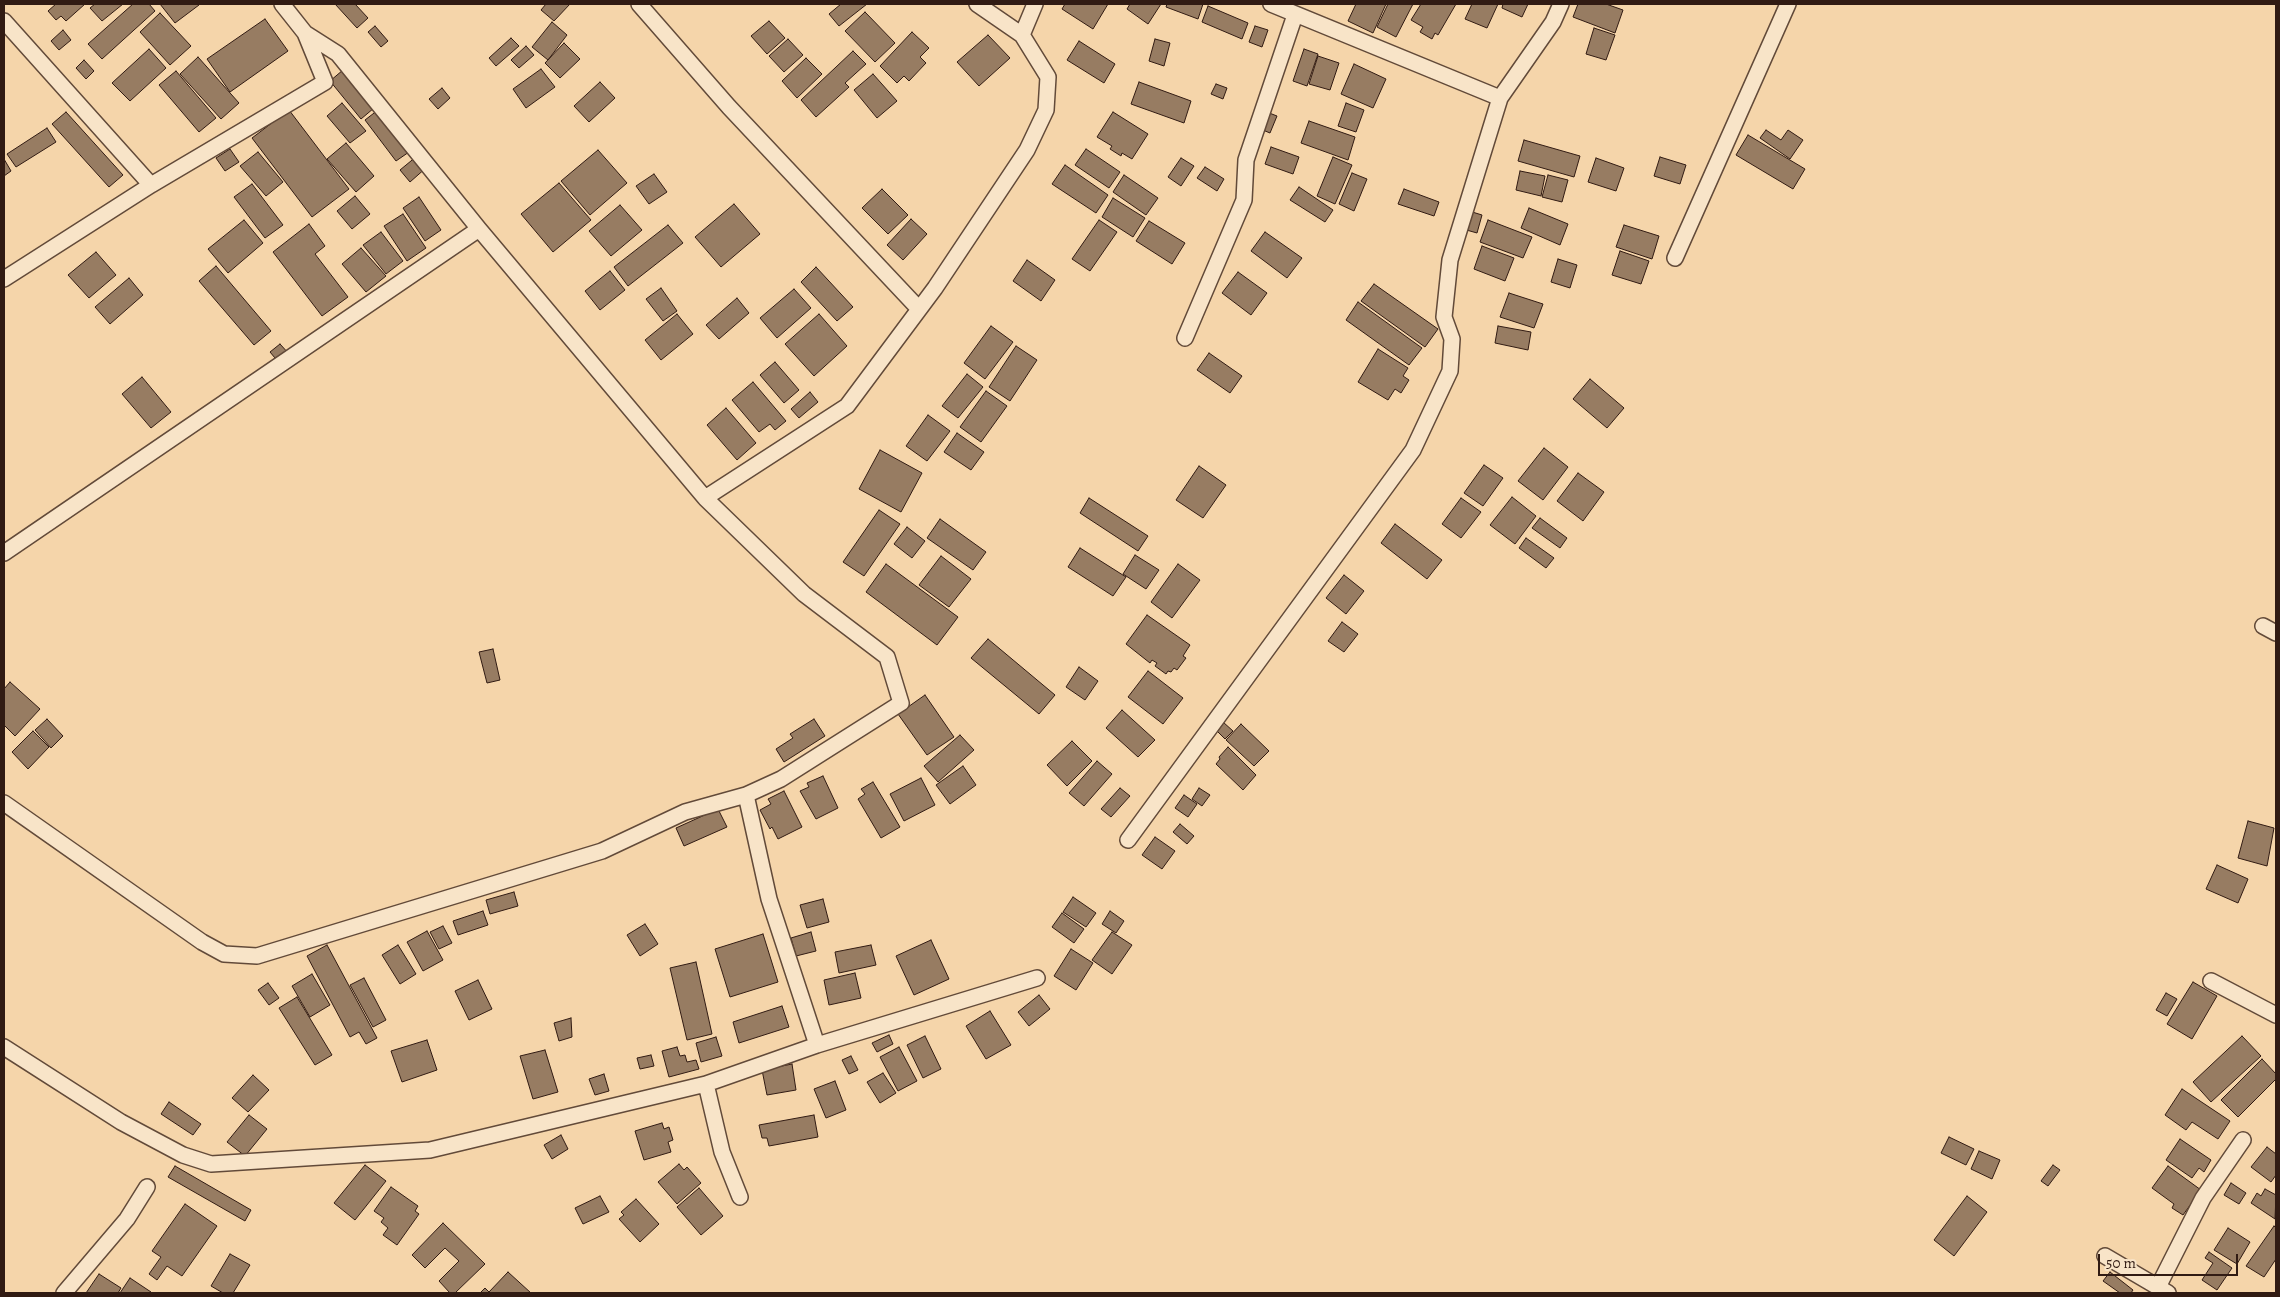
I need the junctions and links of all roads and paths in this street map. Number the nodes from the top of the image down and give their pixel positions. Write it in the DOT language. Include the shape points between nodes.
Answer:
graph roads {
  1 [pos="282,4"];
  2 [pos="639,4"];
  3 [pos="977,4"];
  4 [pos="1035,4"];
  5 [pos="1271,4"];
  6 [pos="1561,4"];
  7 [pos="1788,4"];
  8 [pos="1295,15"];
  9 [pos="4,21"];
  10 [pos="305,33"];
  11 [pos="1022,35"];
  12 [pos="1500,98"];
  13 [pos="151,184"];
  14 [pos="479,229"];
  15 [pos="1676,258"];
  16 [pos="4,279"];
  17 [pos="919,309"];
  18 [pos="1185,338"];
  19 [pos="705,498"];
  20 [pos="4,553"];
  21 [pos="746,795"];
  22 [pos="4,803"];
  23 [pos="1128,840"];
  24 [pos="1037,978"];
  25 [pos="2211,981"];
  26 [pos="2276,1015"];
  27 [pos="817,1045"];
  28 [pos="4,1047"];
  29 [pos="706,1084"];
  30 [pos="2242,1140"];
  31 [pos="148,1187"];
  32 [pos="740,1197"];
  33 [pos="2105,1256"];
  34 [pos="2163,1290"];
  35 [pos="64,1293"];
  1 -- 10 [label="street"];
  2 -- 17 [label="street" via="729,107"];
  3 -- 11 [label="street"];
  4 -- 11 [label="street"];
  5 -- 8 [label="street"];
  6 -- 12 [label="street" via="1553,22"];
  7 -- 15 [label="street"];
  8 -- 12 [label="street"];
  8 -- 18 [label="street" via="1246,160 1244,200"];
  9 -- 13 [label="street"];
  10 -- 13 [label="street" via="325,82"];
  10 -- 14 [label="street" via="338,54"];
  11 -- 17 [label="street" via="1048,77 1046,110 1027,150"];
  12 -- 23 [label="street" via="1450,260 1444,318 1452,339 1450,371 1413,450"];
  13 -- 16 [label="street"];
  14 -- 19 [label="street"];
  14 -- 20 [label="street"];
  17 -- 19 [label="street" via="848,406"];
  19 -- 21 [label="street" via="804,594 887,657 901,703 781,779"];
  21 -- 22 [label="street" via="685,812 602,851 256,956 224,954 202,942"];
  21 -- 27 [label="street" via="769,899"];
  24 -- 27 [label="street"];
  25 -- 26 [label="street"];
  27 -- 29 [label="street"];
  28 -- 29 [label="street" via="121,1122 183,1155 211,1164 430,1150"];
  29 -- 32 [label="street" via="722,1152"];
  30 -- 34 [label="street" via="2203,1198"];
  31 -- 35 [label="street" via="127,1219"];
  33 -- 34 [label="street"];
}
